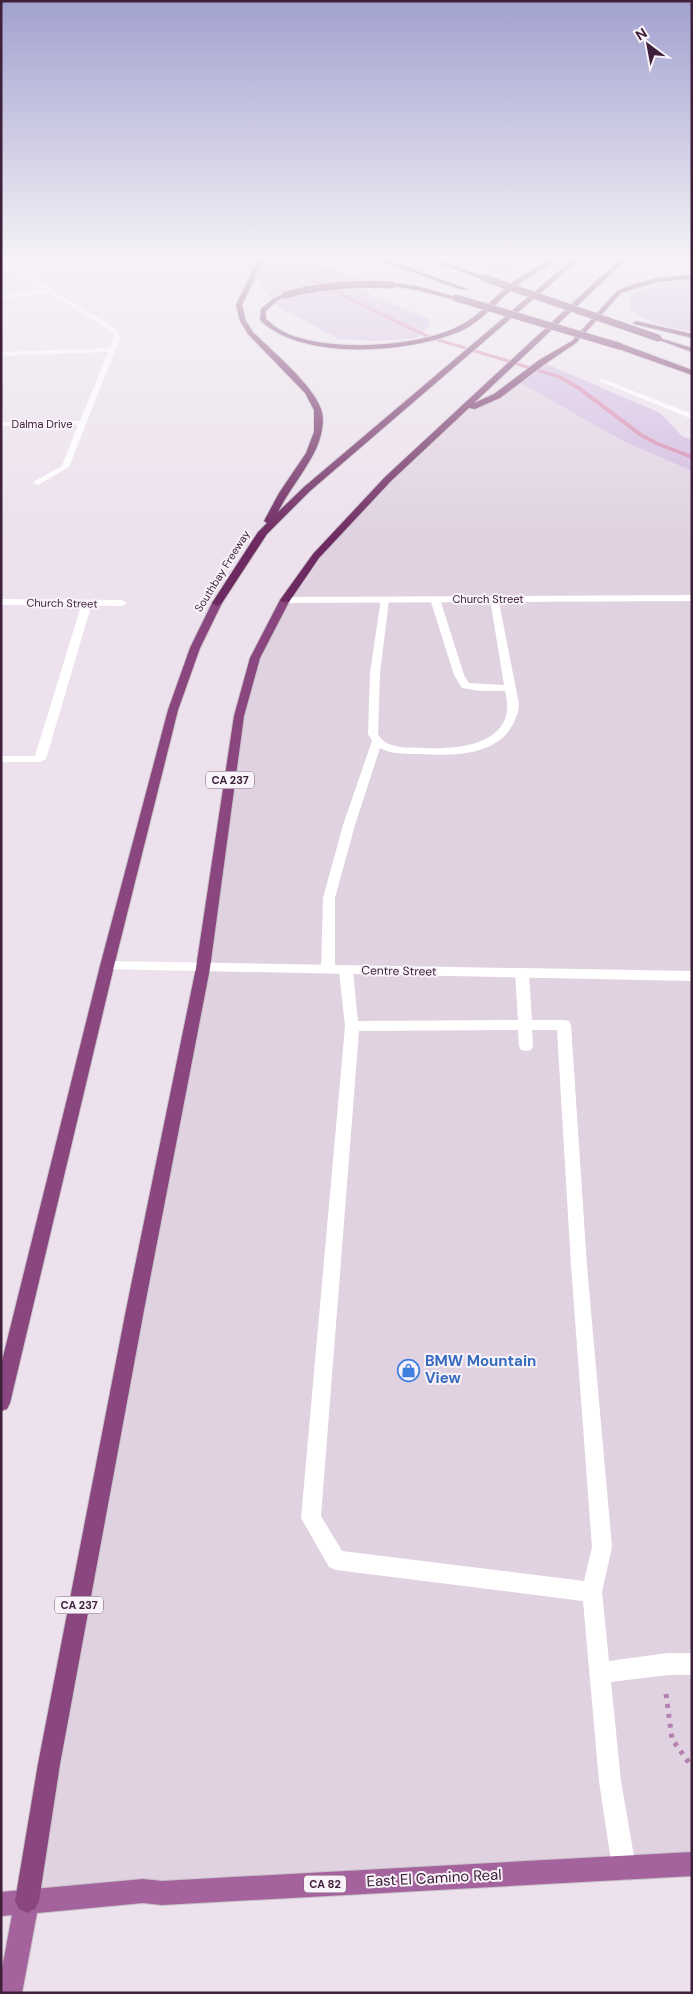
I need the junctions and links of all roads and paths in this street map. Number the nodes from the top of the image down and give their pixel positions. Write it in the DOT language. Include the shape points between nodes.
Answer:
graph roads {
  1 [pos="56,352"];
  2 [pos="112,352"];
  3 [pos="268,352"];
  4 [pos="467,352"];
  5 [pos="524,352"];
  6 [pos="558,352"];
  7 [pos="635,352"];
  8 [pos="1,354"];
  9 [pos="692,373"];
  10 [pos="601,380"];
  11 [pos="457,414"];
  12 [pos="692,417"];
  13 [pos="84,423"];
  14 [pos="1,424"];
  15 [pos="38,483"];
  16 [pos="263,532"];
  17 [pos="692,598"];
  18 [pos="435,599"];
  19 [pos="495,599"];
  20 [pos="285,600"];
  21 [pos="384,600"];
  22 [pos="1,602"];
  23 [pos="87,603"];
  24 [pos="122,603"];
  25 [pos="217,603"];
  26 [pos="509,688"];
  27 [pos="377,742"];
  28 [pos="1,759"];
  29 [pos="107,966"];
  30 [pos="203,968"];
  31 [pos="328,970"];
  32 [pos="346,971"];
  33 [pos="522,973"];
  34 [pos="692,976"];
  35 [pos="352,1026"];
  36 [pos="525,1026"];
  37 [pos="526,1046"];
  38 [pos="1,1403"];
  39 [pos="592,1592"];
  40 [pos="692,1664"];
  41 [pos="599,1673"];
  42 [pos="666,1694"];
  43 [pos="692,1767"];
  44 [pos="692,1864"];
  45 [pos="624,1868"];
  46 [pos="28,1901"];
  47 [pos="1,1904"];
  48 [pos="10,1993"];
  1 -- 8 [label="street"];
  2 -- 13 [label="street"];
  3 -- 16 [label="highway" via="308,392 318,410 318,432 310,453 283,493"];
  4 -- 16 [label="highway, Southbay Freeway" via="307,489"];
  5 -- 11 [label="highway, CA 237"];
  6 -- 11 [label="highway" via="497,396"];
  7 -- 9 [label="highway"];
  10 -- 12 [label="street"];
  11 -- 20 [label="highway, CA 237" via="388,478 316,556"];
  13 -- 14 [label="street, Dalma Drive"];
  13 -- 15 [label="street" via="65,467"];
  16 -- 25 [label="highway, Southbay Freeway"];
  17 -- 19 [label="street, Church Street"];
  18 -- 19 [label="street, Church Street"];
  18 -- 21 [label="street, Church Street"];
  18 -- 26 [label="street" via="459,675 466,686"];
  19 -- 26 [label="lane"];
  20 -- 21 [label="street, Church Street"];
  20 -- 30 [label="highway, CA 237" via="255,658 238,716"];
  21 -- 27 [label="lane" via="375,674 373,734"];
  22 -- 23 [label="street, Church Street"];
  23 -- 24 [label="street, Church Street"];
  23 -- 28 [label="street" via="40,759"];
  25 -- 29 [label="highway, Southbay Freeway" via="195,648 173,710"];
  26 -- 27 [label="lane" via="514,710 509,723 494,739 475,748 448,753 388,749"];
  27 -- 31 [label="street" via="329,898"];
  29 -- 30 [label="street, Centre Street"];
  29 -- 38 [label="highway, Southbay Freeway"];
  30 -- 31 [label="street, Centre Street"];
  30 -- 46 [label="highway, CA 237" via="49,1764"];
  31 -- 32 [label="street, Centre Street"];
  32 -- 33 [label="street, Centre Street"];
  32 -- 35 [label="street"];
  33 -- 34 [label="street, Centre Street"];
  33 -- 36 [label="street"];
  35 -- 36 [label="street"];
  35 -- 39 [label="street" via="311,1518 336,1560"];
  36 -- 37 [label="street"];
  36 -- 39 [label="street" via="564,1025 579,1266 602,1547"];
  39 -- 41 [label="street"];
  40 -- 41 [label="street"];
  41 -- 45 [label="street" via="610,1781"];
  42 -- 43 [label="path" via="672,1739"];
  44 -- 45 [label="main road, East El Camino Real / CA 82"];
  45 -- 46 [label="main road, East El Camino Real / CA 82" via="143,1892"];
  46 -- 47 [label="main road, CA 82"];
  46 -- 48 [label="main road, CA 237"];
}
